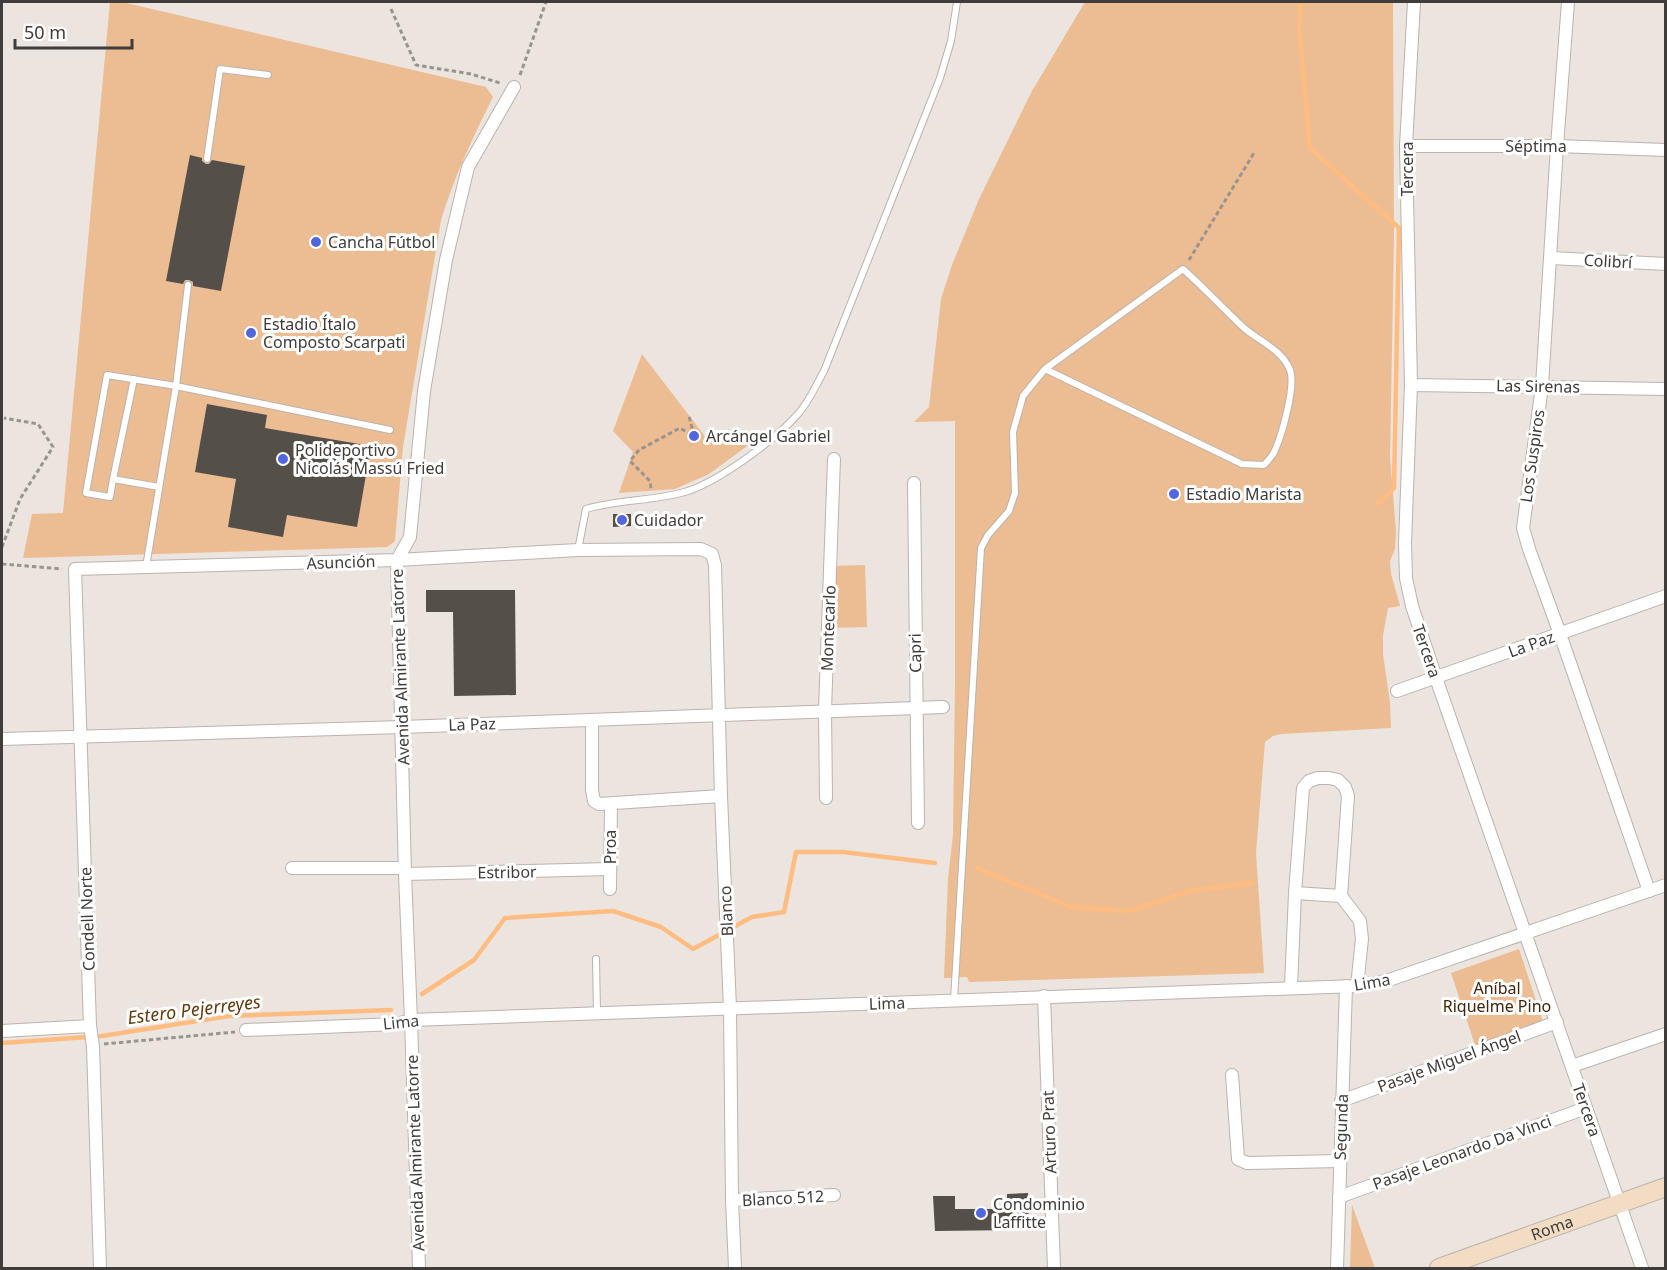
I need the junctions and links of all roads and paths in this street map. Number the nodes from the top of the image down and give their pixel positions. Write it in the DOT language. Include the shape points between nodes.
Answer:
graph roads {
  1 [pos="546,2"];
  2 [pos="957,2"];
  3 [pos="1414,2"];
  4 [pos="1568,2"];
  5 [pos="391,9"];
  6 [pos="268,75"];
  7 [pos="514,87"];
  8 [pos="1406,146"];
  9 [pos="1557,146"];
  10 [pos="1665,150"];
  11 [pos="1254,153"];
  12 [pos="207,159"];
  13 [pos="1551,258"];
  14 [pos="1665,264"];
  15 [pos="1183,269"];
  16 [pos="188,285"];
  17 [pos="1045,369"];
  18 [pos="134,379"];
  19 [pos="1411,385"];
  20 [pos="176,386"];
  21 [pos="1542,386"];
  22 [pos="1665,389"];
  23 [pos="689,416"];
  24 [pos="4,418"];
  25 [pos="390,430"];
  26 [pos="834,459"];
  27 [pos="113,479"];
  28 [pos="914,483"];
  29 [pos="159,487"];
  30 [pos="654,498"];
  31 [pos="2,547"];
  32 [pos="578,550"];
  33 [pos="712,554"];
  34 [pos="397,560"];
  35 [pos="2,564"];
  36 [pos="146,568"];
  37 [pos="75,569"];
  38 [pos="1665,596"];
  39 [pos="1560,634"];
  40 [pos="1436,678"];
  41 [pos="1397,691"];
  42 [pos="943,707"];
  43 [pos="916,708"];
  44 [pos="825,710"];
  45 [pos="720,716"];
  46 [pos="592,720"];
  47 [pos="402,727"];
  48 [pos="81,736"];
  49 [pos="2,739"];
  50 [pos="721,796"];
  51 [pos="826,798"];
  52 [pos="611,804"];
  53 [pos="918,823"];
  54 [pos="292,868"];
  55 [pos="610,869"];
  56 [pos="405,871"];
  57 [pos="1665,885"];
  58 [pos="610,889"];
  59 [pos="1649,891"];
  60 [pos="1295,893"];
  61 [pos="1341,896"];
  62 [pos="1525,933"];
  63 [pos="596,959"];
  64 [pos="1352,986"];
  65 [pos="1291,987"];
  66 [pos="1044,996"];
  67 [pos="954,1001"];
  68 [pos="730,1008"];
  69 [pos="597,1013"];
  70 [pos="411,1020"];
  71 [pos="1557,1022"];
  72 [pos="91,1029"];
  73 [pos="246,1030"];
  74 [pos="2,1031"];
  75 [pos="1665,1034"];
  76 [pos="93,1046"];
  77 [pos="1572,1066"];
  78 [pos="1232,1075"];
  79 [pos="1341,1101"];
  80 [pos="1586,1108"];
  81 [pos="1340,1161"];
  82 [pos="1665,1187"];
  83 [pos="834,1195"];
  84 [pos="1339,1197"];
  85 [pos="732,1200"];
  86 [pos="1620,1203"];
  87 [pos="100,1269"];
  88 [pos="419,1269"];
  89 [pos="735,1269"];
  90 [pos="1054,1269"];
  91 [pos="1337,1269"];
  92 [pos="1439,1269"];
  93 [pos="1642,1269"];
  1 -- 7 [label="path"];
  2 -- 30 [label="lane" via="940,78 824,371 810,397 799,414 749,457 684,493"];
  3 -- 8 [label="street, Tercera"];
  4 -- 9 [label="street, Los Suspiros"];
  5 -- 7 [label="path" via="416,65 471,74"];
  6 -- 12 [label="lane" via="220,69"];
  7 -- 34 [label="street, Avenida Almirante Latorre" via="468,167 446,260 424,391 410,537"];
  8 -- 9 [label="street, Séptima"];
  8 -- 19 [label="street, Tercera"];
  9 -- 10 [label="street, Séptima"];
  9 -- 13 [label="street, Los Suspiros"];
  11 -- 15 [label="path"];
  13 -- 14 [label="street, Colibrí"];
  13 -- 21 [label="street, Los Suspiros"];
  15 -- 17 [label="lane"];
  15 -- 17 [label="lane" via="1245,328 1283,357 1291,372 1286,417 1274,452 1264,465 1242,464"];
  16 -- 20 [label="lane"];
  17 -- 67 [label="lane" via="1023,396 1014,432 1015,493 1009,511 981,548"];
  18 -- 20 [label="lane"];
  18 -- 27 [label="lane"];
  18 -- 27 [label="lane" via="107,375 86,493 110,497"];
  19 -- 21 [label="street, Las Sirenas"];
  19 -- 40 [label="street, Tercera" via="1406,578"];
  20 -- 25 [label="lane"];
  20 -- 29 [label="lane"];
  21 -- 22 [label="street, Las Sirenas"];
  21 -- 39 [label="street, Los Suspiros" via="1523,528"];
  23 -- 30 [label="path" via="694,436 680,428 639,450 630,461 650,481"];
  24 -- 31 [label="path" via="38,424 53,447 20,499"];
  26 -- 44 [label="street, Montecarlo"];
  27 -- 29 [label="lane"];
  28 -- 43 [label="street, Capri"];
  29 -- 36 [label="lane"];
  30 -- 32 [label="lane" via="586,509"];
  32 -- 33 [label="street, Asunción" via="701,549"];
  32 -- 34 [label="street, Asunción"];
  33 -- 45 [label="street, Blanco"];
  34 -- 36 [label="street, Asunción"];
  34 -- 47 [label="street, Avenida Almirante Latorre"];
  35 -- 37 [label="path"];
  36 -- 37 [label="street, Asunción"];
  37 -- 48 [label="street, Condell Norte"];
  38 -- 39 [label="street, La Paz"];
  39 -- 40 [label="street, La Paz"];
  39 -- 59 [label="street, Los Suspiros"];
  40 -- 41 [label="street, La Paz"];
  40 -- 62 [label="street, Tercera"];
  42 -- 43 [label="street, La Paz"];
  43 -- 44 [label="street, La Paz"];
  43 -- 53 [label="street, Capri"];
  44 -- 45 [label="street, La Paz"];
  44 -- 51 [label="street, Montecarlo"];
  45 -- 46 [label="street, La Paz"];
  45 -- 50 [label="street, Blanco"];
  46 -- 47 [label="street, La Paz"];
  46 -- 52 [label="street" via="594,801"];
  47 -- 48 [label="street, La Paz"];
  47 -- 56 [label="street, Avenida Almirante Latorre"];
  48 -- 49 [label="street, La Paz"];
  48 -- 72 [label="street, Condell Norte"];
  50 -- 52 [label="street"];
  50 -- 68 [label="street, Blanco"];
  52 -- 55 [label="street, Proa"];
  54 -- 56 [label="street, Estribor"];
  55 -- 56 [label="street, Estribor"];
  55 -- 58 [label="street, Proa"];
  56 -- 70 [label="street, Avenida Almirante Latorre"];
  57 -- 59 [label="street, Lima"];
  59 -- 62 [label="street, Lima"];
  60 -- 61 [label="street"];
  60 -- 61 [label="street" via="1303,788 1309,781 1329,778 1338,780 1348,796"];
  60 -- 65 [label="street"];
  61 -- 64 [label="street, Segunda" via="1360,921 1362,939"];
  62 -- 64 [label="street, Lima" via="1386,981"];
  62 -- 71 [label="street, Tercera"];
  63 -- 69 [label="lane"];
  64 -- 65 [label="street, Lima"];
  64 -- 79 [label="street, Segunda"];
  65 -- 66 [label="street, Lima"];
  66 -- 67 [label="street, Lima"];
  66 -- 90 [label="street, Arturo Prat"];
  67 -- 68 [label="street, Lima"];
  68 -- 69 [label="street, Lima"];
  68 -- 85 [label="street, Blanco"];
  69 -- 70 [label="street, Lima"];
  70 -- 73 [label="street, Lima" via="397,1024"];
  70 -- 88 [label="street, Avenida Almirante Latorre"];
  71 -- 77 [label="street, Tercera"];
  71 -- 79 [label="street, Pasaje Miguel Ángel"];
  72 -- 74 [label="street"];
  72 -- 76 [label="street, Condell Norte"];
  73 -- 76 [label="path"];
  75 -- 77 [label="street"];
  76 -- 87 [label="street, Condell Norte"];
  77 -- 80 [label="street, Tercera"];
  78 -- 81 [label="street" via="1238,1160"];
  79 -- 81 [label="street, Segunda"];
  80 -- 84 [label="street, Pasaje Leonardo Da Vinci"];
  80 -- 86 [label="street, Tercera"];
  81 -- 84 [label="street, Segunda"];
  82 -- 86 [label="street, Roma"];
  83 -- 85 [label="street, Blanco 512"];
  84 -- 91 [label="street, Segunda"];
  85 -- 89 [label="street, Blanco"];
  86 -- 92 [label="street, Roma"];
  86 -- 93 [label="street, Tercera"];
}
